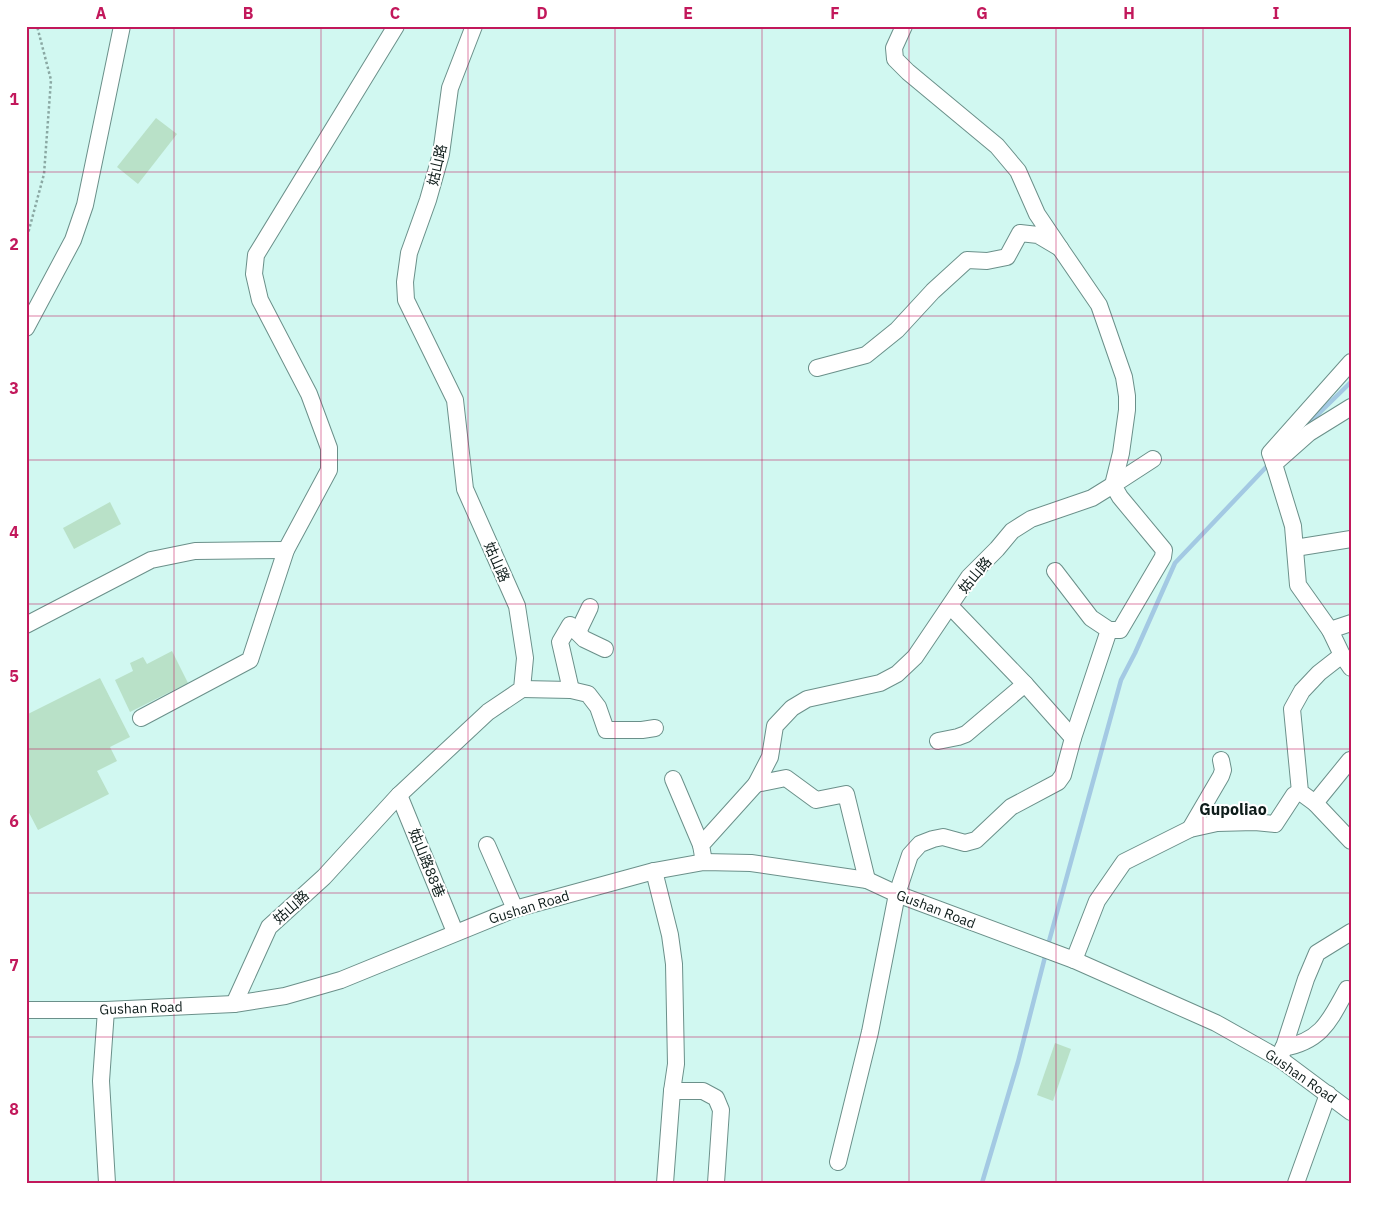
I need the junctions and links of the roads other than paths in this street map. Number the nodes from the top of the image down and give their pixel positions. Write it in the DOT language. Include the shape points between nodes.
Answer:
graph roads {
  1 [pos="122,26"];
  2 [pos="396,26"];
  3 [pos="474,26"];
  4 [pos="904,26"];
  5 [pos="1060,248"];
  6 [pos="26,328"];
  7 [pos="1351,362"];
  8 [pos="817,368"];
  9 [pos="1351,408"];
  10 [pos="1153,459"];
  11 [pos="1274,464"];
  12 [pos="1113,485"];
  13 [pos="1351,538"];
  14 [pos="1295,548"];
  15 [pos="286,550"];
  16 [pos="1055,571"];
  17 [pos="950,606"];
  18 [pos="590,607"];
  19 [pos="1351,623"];
  20 [pos="26,625"];
  21 [pos="1109,630"];
  22 [pos="1330,630"];
  23 [pos="578,632"];
  24 [pos="605,648"];
  25 [pos="1346,662"];
  26 [pos="1025,684"];
  27 [pos="522,689"];
  28 [pos="571,690"];
  29 [pos="141,718"];
  30 [pos="655,728"];
  31 [pos="1073,738"];
  32 [pos="938,741"];
  33 [pos="1221,760"];
  34 [pos="1350,760"];
  35 [pos="673,779"];
  36 [pos="756,784"];
  37 [pos="1300,792"];
  38 [pos="399,795"];
  39 [pos="1315,803"];
  40 [pos="1190,828"];
  41 [pos="1351,841"];
  42 [pos="487,845"];
  43 [pos="700,845"];
  44 [pos="704,862"];
  45 [pos="654,871"];
  46 [pos="867,880"];
  47 [pos="897,894"];
  48 [pos="515,909"];
  49 [pos="455,932"];
  50 [pos="1351,932"];
  51 [pos="1066,957"];
  52 [pos="1347,989"];
  53 [pos="234,1004"];
  54 [pos="26,1010"];
  55 [pos="106,1010"];
  56 [pos="1281,1053"];
  57 [pos="672,1091"];
  58 [pos="1328,1094"];
  59 [pos="1351,1112"];
  60 [pos="838,1162"];
  61 [pos="107,1183"];
  62 [pos="664,1183"];
  63 [pos="716,1183"];
  64 [pos="1296,1183"];
  1 -- 6 [label="street" via="84,205 73,240"];
  2 -- 15 [label="street" via="256,255 254,274 260,300 309,394 329,448 330,470"];
  3 -- 27 [label="street, 姑山路" via="450,88 441,154 409,253 406,300 455,400 465,489 517,606 525,658"];
  4 -- 5 [label="street" via="894,48 895,59 997,146 1018,171 1037,214"];
  5 -- 8 [label="street" via="1038,235 1020,233 1007,257 967,260 897,330 866,355"];
  5 -- 12 [label="street" via="1099,305 1124,377 1127,410"];
  7 -- 11 [label="street" via="1270,452"];
  9 -- 11 [label="street" via="1309,433"];
  10 -- 12 [label="street, 姑山路"];
  11 -- 14 [label="street" via="1293,526"];
  12 -- 17 [label="street, 姑山路" via="1092,498 1020,525 969,577"];
  12 -- 21 [label="street" via="1164,550 1120,630"];
  13 -- 14 [label="street"];
  14 -- 22 [label="street" via="1298,585"];
  15 -- 20 [label="street" via="195,551 151,560"];
  15 -- 29 [label="street" via="250,660"];
  16 -- 21 [label="street" via="1091,618"];
  17 -- 26 [label="street"];
  17 -- 36 [label="street, 姑山路" via="915,657 897,674 880,683 807,699 788,712 775,726 770,757"];
  18 -- 23 [label="street"];
  19 -- 22 [label="street"];
  21 -- 31 [label="street"];
  22 -- 25 [label="street"];
  23 -- 24 [label="street" via="584,639"];
  23 -- 28 [label="street" via="570,625 560,642"];
  25 -- 37 [label="street" via="1319,673 1302,691 1292,709"];
  26 -- 31 [label="street"];
  26 -- 32 [label="street" via="966,734"];
  27 -- 28 [label="street"];
  27 -- 38 [label="street, 姑山路" via="488,712"];
  28 -- 30 [label="street" via="588,694 598,707 606,730"];
  31 -- 47 [label="street" via="1058,782 1011,807 976,840 965,842 943,838 920,844 910,856"];
  33 -- 40 [label="street" via="1221,776"];
  34 -- 39 [label="street"];
  35 -- 43 [label="street"];
  36 -- 43 [label="street, 姑山路"];
  36 -- 46 [label="street" via="786,778 816,800 846,794"];
  37 -- 39 [label="street"];
  37 -- 40 [label="street" via="1294,795 1275,824 1217,823"];
  38 -- 49 [label="street, 姑山路88巷"];
  38 -- 53 [label="street, 姑山路" via="324,877 269,927"];
  39 -- 41 [label="street"];
  40 -- 51 [label="street" via="1124,862 1097,901"];
  42 -- 48 [label="street"];
  43 -- 44 [label="street"];
  44 -- 45 [label="street, Gushan Road"];
  44 -- 46 [label="street, Gushan Road" via="751,863"];
  45 -- 48 [label="street, Gushan Road"];
  45 -- 57 [label="street" via="674,964 676,1064"];
  46 -- 47 [label="street, Gushan Road"];
  47 -- 51 [label="street, Gushan Road"];
  47 -- 60 [label="street" via="870,1032"];
  48 -- 49 [label="street, Gushan Road"];
  49 -- 53 [label="street, Gushan Road" via="341,980 285,996"];
  50 -- 56 [label="street" via="1317,953"];
  51 -- 56 [label="street, Gushan Road"];
  52 -- 56 [label="street" via="1329,1023 1314,1036"];
  53 -- 55 [label="street, Gushan Road"];
  54 -- 55 [label="street, Gushan Road"];
  55 -- 61 [label="street" via="101,1081"];
  56 -- 58 [label="street, Gushan Road"];
  57 -- 62 [label="street"];
  57 -- 63 [label="street" via="703,1091 716,1098 721,1110"];
  58 -- 59 [label="street, Gushan Road"];
  58 -- 64 [label="street"];
}
